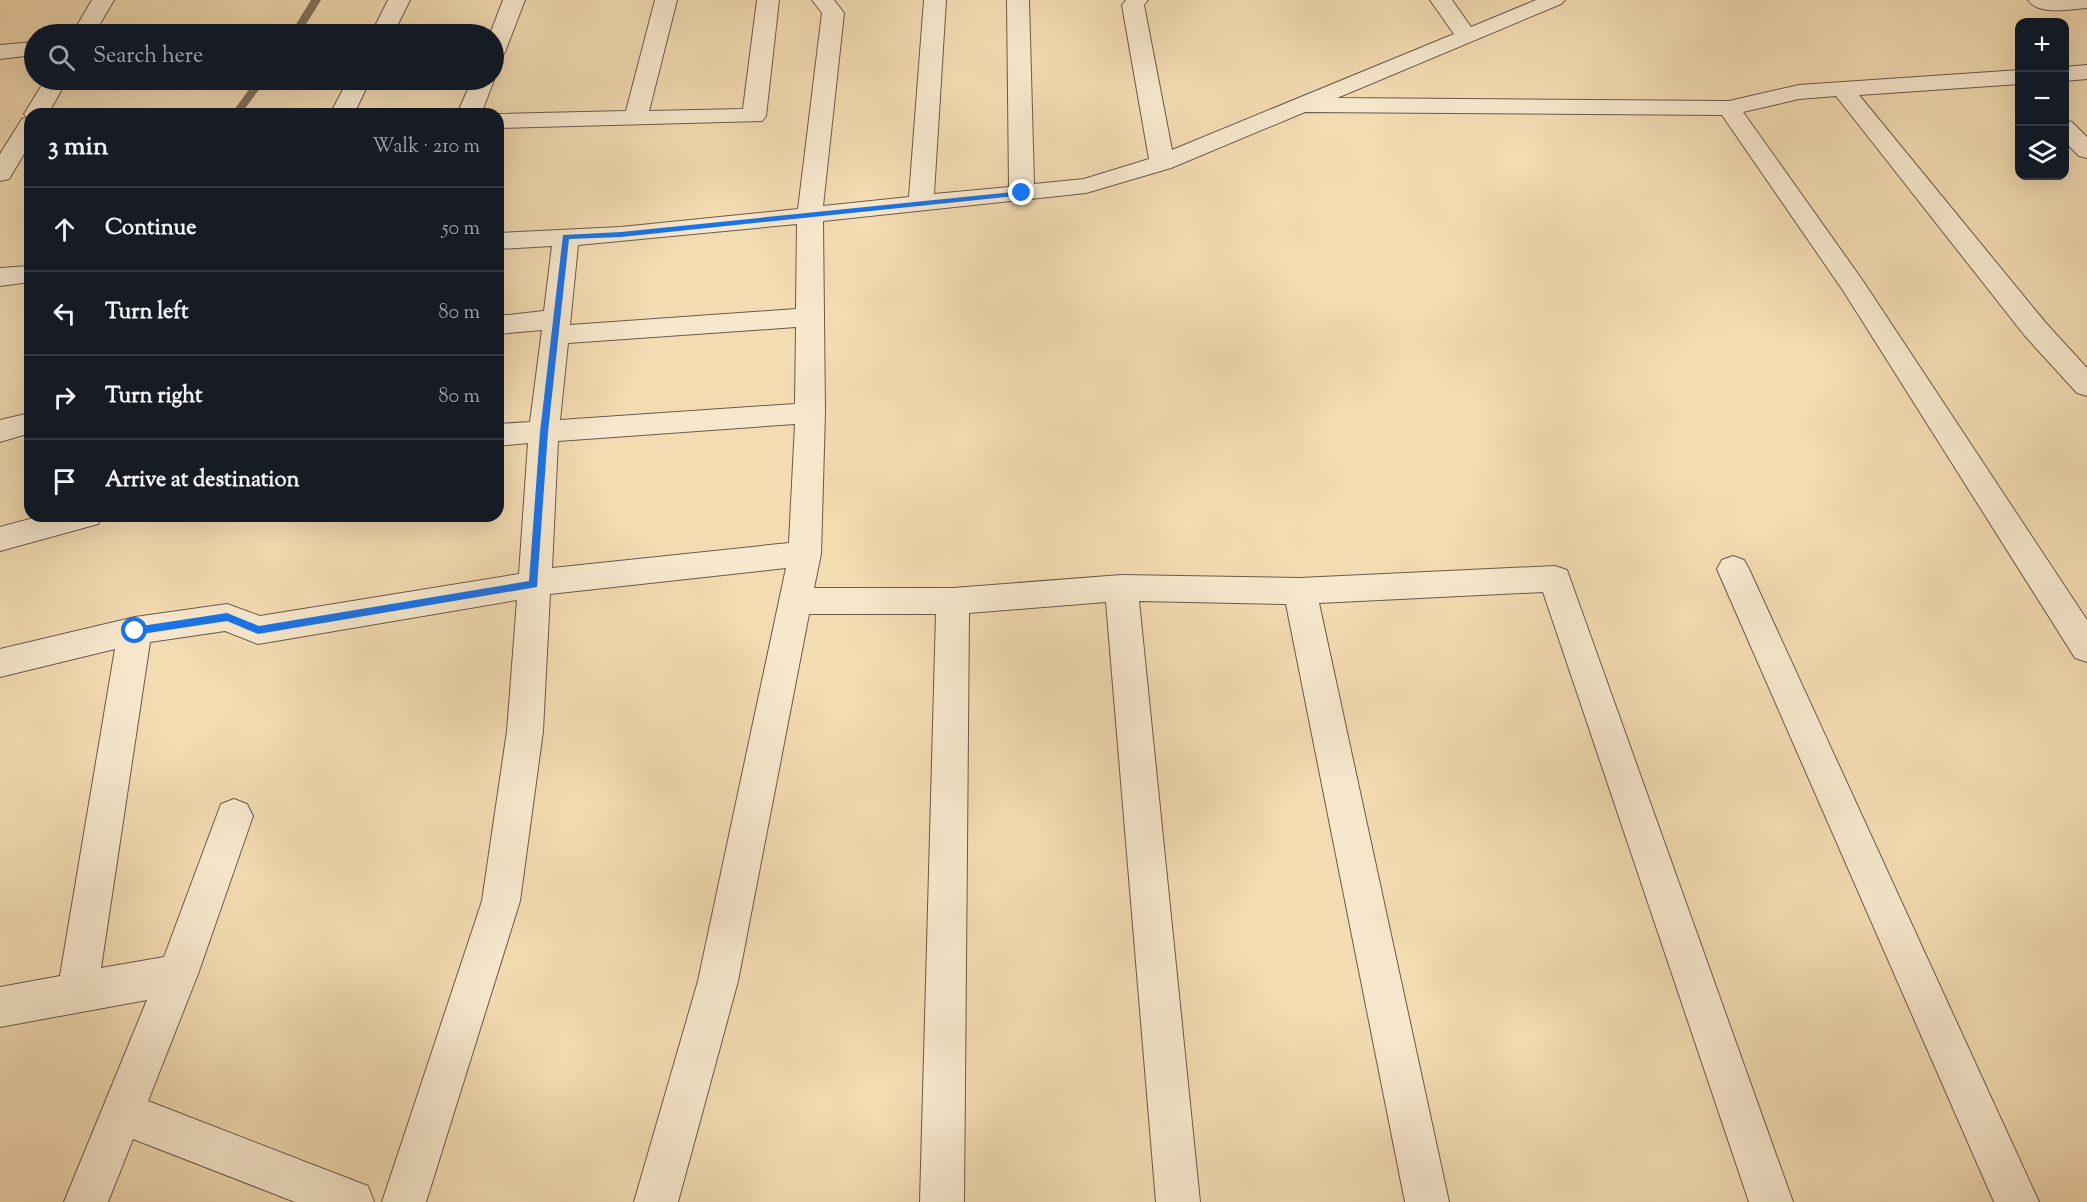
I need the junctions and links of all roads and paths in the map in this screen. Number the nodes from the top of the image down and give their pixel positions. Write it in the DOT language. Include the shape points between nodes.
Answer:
graph roads {
  1 [pos="103,0"];
  2 [pos="399,0"];
  3 [pos="514,0"];
  4 [pos="666,0"];
  5 [pos="768,0"];
  6 [pos="823,0"];
  7 [pos="935,0"];
  8 [pos="1018,0"];
  9 [pos="1441,0"];
  10 [pos="1554,0"];
  11 [pos="2039,0"];
  12 [pos="1134,2"];
  13 [pos="2087,2"];
  14 [pos="89,24"];
  15 [pos="387,24"];
  16 [pos="504,26"];
  17 [pos="1467,36"];
  18 [pos="24,50"];
  19 [pos="0,52"];
  20 [pos="2087,72"];
  21 [pos="2069,74"];
  22 [pos="2015,78"];
  23 [pos="1842,89"];
  24 [pos="50,90"];
  25 [pos="354,90"];
  26 [pos="479,90"];
  27 [pos="1303,105"];
  28 [pos="40,108"];
  29 [pos="345,108"];
  30 [pos="471,108"];
  31 [pos="1729,108"];
  32 [pos="636,117"];
  33 [pos="504,121"];
  34 [pos="24,122"];
  35 [pos="0,123"];
  36 [pos="24,132"];
  37 [pos="2069,132"];
  38 [pos="2087,151"];
  39 [pos="1162,163"];
  40 [pos="0,174"];
  41 [pos="1022,193"];
  42 [pos="921,204"];
  43 [pos="810,214"];
  44 [pos="566,237"];
  45 [pos="504,241"];
  46 [pos="24,275"];
  47 [pos="0,277"];
  48 [pos="810,317"];
  49 [pos="504,324"];
  50 [pos="555,327"];
  51 [pos="2087,386"];
  52 [pos="810,413"];
  53 [pos="24,425"];
  54 [pos="0,431"];
  55 [pos="544,432"];
  56 [pos="504,435"];
  57 [pos="64,522"];
  58 [pos="0,539"];
  59 [pos="805,554"];
  60 [pos="1733,569"];
  61 [pos="533,584"];
  62 [pos="1121,588"];
  63 [pos="1300,591"];
  64 [pos="953,601"];
  65 [pos="795,602"];
  66 [pos="135,631"];
  67 [pos="2087,648"];
  68 [pos="0,663"];
  69 [pos="234,816"];
  70 [pos="178,974"];
  71 [pos="77,993"];
  72 [pos="0,1007"];
  73 [pos="123,1113"];
  74 [pos="86,1202"];
  75 [pos="352,1202"];
  76 [pos="404,1202"];
  77 [pos="656,1202"];
  78 [pos="942,1202"];
  79 [pos="1178,1202"];
  80 [pos="1427,1202"];
  81 [pos="1771,1202"];
  82 [pos="2018,1202"];
  1 -- 14 [label="street"];
  2 -- 15 [label="street"];
  3 -- 16 [label="street"];
  4 -- 32 [label="street"];
  5 -- 32 [label="street" via="754,116"];
  6 -- 43 [label="street" via="833,13"];
  7 -- 42 [label="street"];
  8 -- 41 [label="street"];
  9 -- 17 [label="street"];
  10 -- 17 [label="street"];
  11 -- 13 [label="street"];
  12 -- 39 [label="street"];
  17 -- 27 [label="street"];
  18 -- 19 [label="street"];
  20 -- 21 [label="street"];
  22 -- 23 [label="street"];
  23 -- 31 [label="street" via="1799,92"];
  23 -- 51 [label="street" via="2035,329"];
  24 -- 28 [label="street"];
  25 -- 29 [label="street"];
  26 -- 30 [label="street"];
  27 -- 31 [label="street"];
  27 -- 39 [label="street"];
  31 -- 67 [label="street" via="1854,287"];
  32 -- 33 [label="street"];
  34 -- 35 [label="street"];
  36 -- 40 [label="street"];
  37 -- 38 [label="street"];
  39 -- 41 [label="street" via="1086,186"];
  41 -- 42 [label="street"];
  42 -- 43 [label="street"];
  43 -- 44 [label="street" via="621,235"];
  43 -- 48 [label="street"];
  44 -- 45 [label="street"];
  44 -- 50 [label="street"];
  46 -- 47 [label="street"];
  48 -- 50 [label="street"];
  48 -- 52 [label="street"];
  49 -- 50 [label="street"];
  50 -- 55 [label="street"];
  52 -- 55 [label="street"];
  52 -- 59 [label="street"];
  53 -- 54 [label="street"];
  55 -- 56 [label="street"];
  55 -- 61 [label="street"];
  57 -- 58 [label="street"];
  59 -- 61 [label="street"];
  59 -- 65 [label="street"];
  60 -- 82 [label="street"];
  61 -- 66 [label="street" via="258,630 227,617"];
  61 -- 76 [label="street" via="525,731 501,901"];
  62 -- 63 [label="street"];
  62 -- 64 [label="street"];
  62 -- 79 [label="street"];
  63 -- 80 [label="street"];
  63 -- 81 [label="street" via="1556,579"];
  64 -- 65 [label="street"];
  64 -- 78 [label="street"];
  65 -- 77 [label="street" via="718,981"];
  66 -- 68 [label="street"];
  66 -- 71 [label="street"];
  69 -- 70 [label="street"];
  70 -- 71 [label="street"];
  70 -- 73 [label="street"];
  71 -- 72 [label="street"];
  73 -- 74 [label="street"];
  73 -- 75 [label="street"];
}
